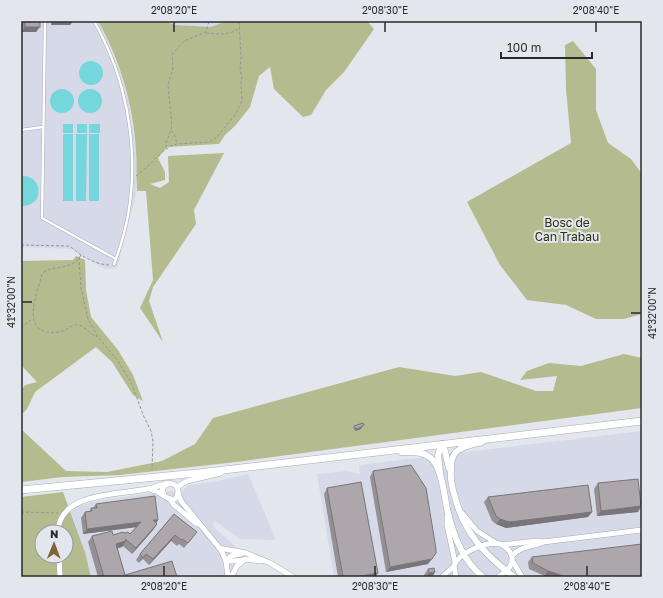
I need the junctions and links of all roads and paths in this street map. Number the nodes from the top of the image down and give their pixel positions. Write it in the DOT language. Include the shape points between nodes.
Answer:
graph roads {
  1 [pos="45,21"];
  2 [pos="94,21"];
  3 [pos="209,21"];
  4 [pos="239,21"];
  5 [pos="240,28"];
  6 [pos="206,32"];
  7 [pos="43,127"];
  8 [pos="21,130"];
  9 [pos="172,131"];
  10 [pos="177,144"];
  11 [pos="166,148"];
  12 [pos="132,178"];
  13 [pos="21,245"];
  14 [pos="81,255"];
  15 [pos="79,258"];
  16 [pos="116,259"];
  17 [pos="114,264"];
  18 [pos="33,318"];
  19 [pos="21,328"];
  20 [pos="98,337"];
  21 [pos="642,421"];
  22 [pos="496,438"];
  23 [pos="442,444"];
  24 [pos="386,451"];
  25 [pos="252,467"];
  26 [pos="450,476"];
  27 [pos="441,477"];
  28 [pos="152,478"];
  29 [pos="168,483"];
  30 [pos="149,489"];
  31 [pos="21,490"];
  32 [pos="178,490"];
  33 [pos="164,496"];
  34 [pos="170,499"];
  35 [pos="458,508"];
  36 [pos="21,512"];
  37 [pos="64,512"];
  38 [pos="448,514"];
  39 [pos="59,524"];
  40 [pos="642,530"];
  41 [pos="209,535"];
  42 [pos="543,542"];
  43 [pos="499,544"];
  44 [pos="481,547"];
  45 [pos="219,548"];
  46 [pos="246,553"];
  47 [pos="463,554"];
  48 [pos="512,558"];
  49 [pos="245,559"];
  50 [pos="226,561"];
  51 [pos="270,563"];
  52 [pos="59,564"];
  53 [pos="454,564"];
  54 [pos="506,571"];
  55 [pos="60,577"];
  56 [pos="230,577"];
  57 [pos="293,577"];
  58 [pos="442,577"];
  59 [pos="456,577"];
  60 [pos="483,577"];
  61 [pos="498,577"];
  62 [pos="514,577"];
  63 [pos="522,577"];
  1 -- 7 [label="lane"];
  2 -- 12 [label="lane" via="112,58 123,93 131,140"];
  3 -- 6 [label="path"];
  4 -- 5 [label="path"];
  5 -- 6 [label="path" via="223,35"];
  5 -- 10 [label="path" via="242,101 236,115 210,142"];
  6 -- 9 [label="path" via="184,41 172,55 173,68 168,85"];
  7 -- 8 [label="lane"];
  7 -- 16 [label="lane" via="42,218"];
  9 -- 10 [label="path"];
  9 -- 11 [label="path"];
  10 -- 11 [label="path"];
  11 -- 12 [label="path"];
  12 -- 16 [label="lane" via="130,202"];
  13 -- 14 [label="path" via="62,244 74,248"];
  14 -- 15 [label="path"];
  14 -- 17 [label="path" via="98,263"];
  15 -- 18 [label="path" via="67,266 50,269 42,274 33,308"];
  15 -- 20 [label="path" via="85,311"];
  16 -- 17 [label="lane"];
  18 -- 19 [label="path"];
  18 -- 20 [label="path" via="35,324 45,331 60,332 78,325"];
  20 -- 28 [label="path" via="131,382 151,431"];
  21 -- 22 [label="main road"];
  22 -- 23 [label="main road"];
  22 -- 26 [label="street" via="457,451 453,457"];
  23 -- 24 [label="main road"];
  23 -- 26 [label="street"];
  23 -- 27 [label="street" via="438,455"];
  24 -- 25 [label="main road"];
  24 -- 27 [label="street" via="417,452 428,456 435,463"];
  25 -- 28 [label="main road"];
  25 -- 32 [label="street" via="187,481"];
  26 -- 35 [label="street"];
  27 -- 38 [label="street"];
  28 -- 31 [label="main road"];
  29 -- 30 [label="street"];
  29 -- 32 [label="street" via="173,484"];
  29 -- 33 [label="street" via="162,489"];
  30 -- 33 [label="street"];
  30 -- 37 [label="street" via="87,499"];
  32 -- 34 [label="street" via="175,498"];
  32 -- 41 [label="street" via="181,501"];
  33 -- 34 [label="street"];
  34 -- 41 [label="street"];
  35 -- 43 [label="street" via="477,531"];
  35 -- 44 [label="street" via="465,525"];
  36 -- 37 [label="path"];
  37 -- 39 [label="street"];
  38 -- 47 [label="street"];
  38 -- 53 [label="street" via="447,525"];
  40 -- 42 [label="street"];
  41 -- 45 [label="street"];
  42 -- 43 [label="street"];
  42 -- 48 [label="street" via="521,548"];
  43 -- 44 [label="street"];
  43 -- 48 [label="street" via="508,549"];
  44 -- 47 [label="street"];
  44 -- 54 [label="street"];
  45 -- 46 [label="street"];
  45 -- 50 [label="street"];
  46 -- 50 [label="street" via="231,556"];
  46 -- 51 [label="street"];
  47 -- 53 [label="street"];
  47 -- 60 [label="street"];
  48 -- 54 [label="street" via="511,565"];
  48 -- 63 [label="street"];
  49 -- 50 [label="street"];
  49 -- 51 [label="street"];
  49 -- 56 [label="street" via="236,566"];
  50 -- 56 [label="street"];
  51 -- 57 [label="street"];
  52 -- 55 [label="street"];
  53 -- 58 [label="street"];
  53 -- 59 [label="street"];
  54 -- 61 [label="street"];
  54 -- 62 [label="street"];
}
